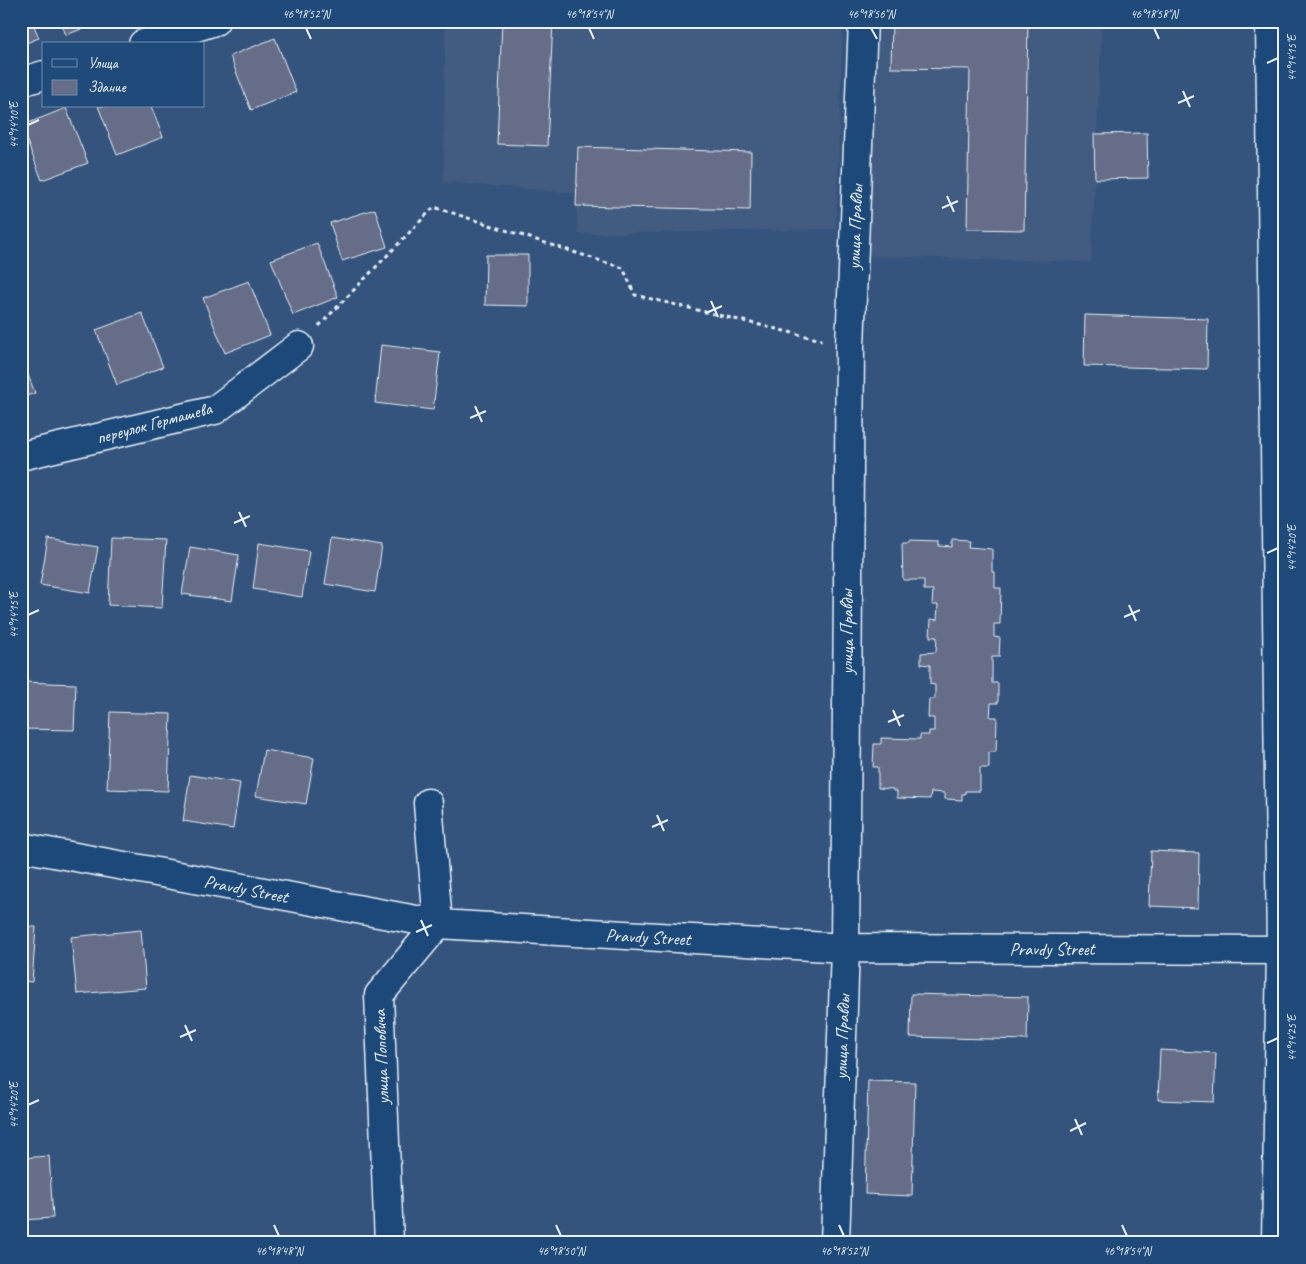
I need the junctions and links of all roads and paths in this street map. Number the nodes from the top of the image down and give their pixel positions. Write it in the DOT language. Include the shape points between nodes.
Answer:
graph roads {
  1 [pos="215,21"];
  2 [pos="863,21"];
  3 [pos="1270,21"];
  4 [pos="149,42"];
  5 [pos="42,76"];
  6 [pos="21,82"];
  7 [pos="299,346"];
  8 [pos="850,346"];
  9 [pos="21,456"];
  10 [pos="1281,719"];
  11 [pos="428,804"];
  12 [pos="21,847"];
  13 [pos="438,924"];
  14 [pos="845,948"];
  15 [pos="1281,950"];
  16 [pos="389,1243"];
  17 [pos="835,1243"];
  18 [pos="1276,1243"];
  1 -- 4 [label="street"];
  2 -- 8 [label="street, улица Правды"];
  3 -- 10 [label="street"];
  5 -- 6 [label="street"];
  7 -- 8 [label="path" via="434,207 623,268 635,295"];
  7 -- 9 [label="street, переулок Гермашева" via="214,410"];
  8 -- 14 [label="street, улица Правды"];
  10 -- 15 [label="street"];
  11 -- 13 [label="street"];
  12 -- 13 [label="street, Pravdy Street"];
  13 -- 14 [label="street, Pravdy Street"];
  13 -- 16 [label="street, улица Поповича" via="379,995"];
  14 -- 15 [label="street, Pravdy Street"];
  14 -- 17 [label="street, улица Правды"];
  15 -- 18 [label="street"];
}
